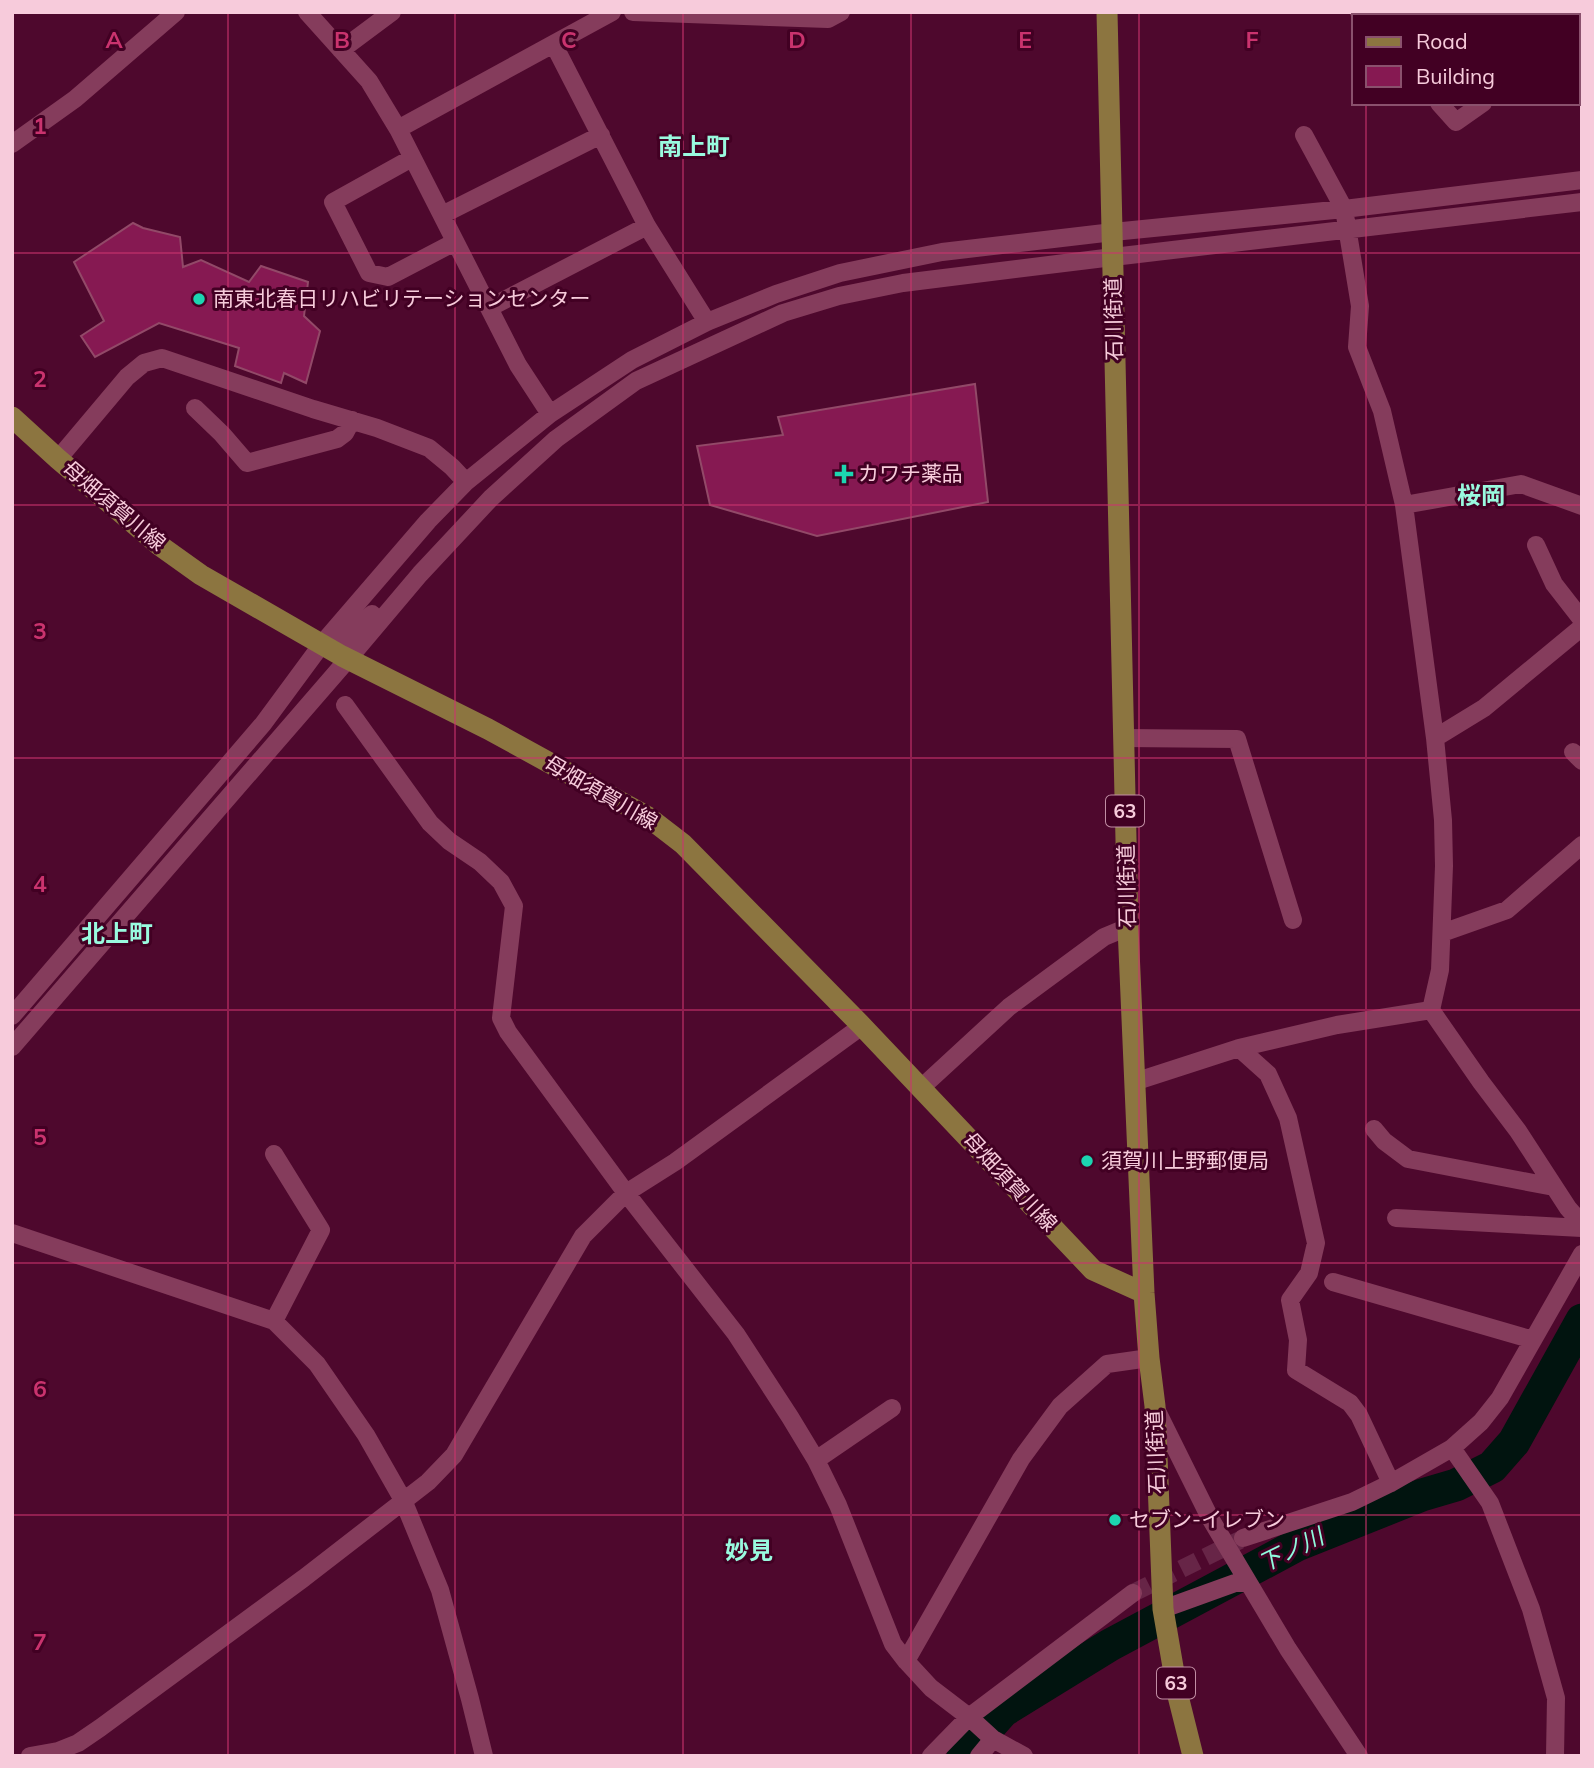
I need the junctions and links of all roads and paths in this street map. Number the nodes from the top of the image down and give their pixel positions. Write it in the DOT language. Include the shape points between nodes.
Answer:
graph roads {
  1 [pos="176,12"];
  2 [pos="307,12"];
  3 [pos="392,12"];
  4 [pos="612,12"];
  5 [pos="633,12"];
  6 [pos="841,12"];
  7 [pos="1107,12"];
  8 [pos="718,14"];
  9 [pos="159,18"];
  10 [pos="554,44"];
  11 [pos="341,50"];
  12 [pos="1441,105"];
  13 [pos="1480,105"];
  14 [pos="398,129"];
  15 [pos="601,135"];
  16 [pos="1304,135"];
  17 [pos="12,144"];
  18 [pos="412,158"];
  19 [pos="1582,180"];
  20 [pos="1582,202"];
  21 [pos="1344,209"];
  22 [pos="442,215"];
  23 [pos="647,226"];
  24 [pos="1347,228"];
  25 [pos="1113,232"];
  26 [pos="455,242"];
  27 [pos="1113,257"];
  28 [pos="489,308"];
  29 [pos="707,322"];
  30 [pos="195,408"];
  31 [pos="551,414"];
  32 [pos="12,417"];
  33 [pos="352,420"];
  34 [pos="58,459"];
  35 [pos="466,482"];
  36 [pos="1404,505"];
  37 [pos="1582,506"];
  38 [pos="1536,545"];
  39 [pos="1582,620"];
  40 [pos="1582,627"];
  41 [pos="338,652"];
  42 [pos="345,705"];
  43 [pos="1435,737"];
  44 [pos="1124,738"];
  45 [pos="1582,845"];
  46 [pos="1293,920"];
  47 [pos="1128,927"];
  48 [pos="1442,933"];
  49 [pos="1431,1010"];
  50 [pos="12,1016"];
  51 [pos="862,1026"];
  52 [pos="12,1047"];
  53 [pos="1239,1048"];
  54 [pos="1134,1082"];
  55 [pos="921,1088"];
  56 [pos="1374,1129"];
  57 [pos="274,1154"];
  58 [pos="1555,1186"];
  59 [pos="626,1193"];
  60 [pos="1396,1218"];
  61 [pos="1582,1226"];
  62 [pos="12,1233"];
  63 [pos="1582,1254"];
  64 [pos="1333,1282"];
  65 [pos="1144,1293"];
  66 [pos="274,1321"];
  67 [pos="1533,1340"];
  68 [pos="1149,1358"];
  69 [pos="1155,1406"];
  70 [pos="892,1408"];
  71 [pos="1452,1448"];
  72 [pos="816,1460"];
  73 [pos="1391,1483"];
  74 [pos="403,1500"];
  75 [pos="1243,1538"];
  76 [pos="1248,1583"];
  77 [pos="1133,1593"];
  78 [pos="1163,1609"];
  79 [pos="906,1661"];
  80 [pos="969,1717"];
  81 [pos="993,1739"];
  82 [pos="30,1756"];
  83 [pos="484,1756"];
  84 [pos="931,1756"];
  85 [pos="979,1756"];
  86 [pos="1024,1756"];
  87 [pos="1193,1756"];
  88 [pos="1359,1756"];
  89 [pos="1555,1756"];
  1 -- 9 [label="street"];
  2 -- 11 [label="street"];
  3 -- 11 [label="street"];
  4 -- 10 [label="street"];
  5 -- 8 [label="street"];
  6 -- 8 [label="street" via="828,19"];
  7 -- 25 [label="main road, 石川街道 / 63"];
  9 -- 17 [label="street" via="75,99"];
  10 -- 14 [label="street"];
  10 -- 15 [label="street"];
  11 -- 14 [label="street" via="369,81"];
  12 -- 13 [label="street" via="1456,122"];
  14 -- 18 [label="street"];
  15 -- 22 [label="street"];
  15 -- 23 [label="street"];
  16 -- 21 [label="street"];
  18 -- 22 [label="street"];
  18 -- 26 [label="street" via="333,202 369,273 388,277"];
  19 -- 21 [label="street"];
  20 -- 24 [label="street"];
  21 -- 24 [label="street"];
  21 -- 25 [label="street"];
  22 -- 26 [label="street"];
  23 -- 28 [label="street"];
  23 -- 29 [label="street"];
  24 -- 27 [label="street"];
  24 -- 36 [label="street" via="1360,306 1357,347 1382,411"];
  25 -- 27 [label="main road, 石川街道 / 63"];
  25 -- 29 [label="street" via="942,252 840,273"];
  26 -- 28 [label="street"];
  27 -- 41 [label="street" via="839,296 783,313 636,381 556,439 491,498"];
  27 -- 44 [label="main road, 石川街道 / 63"];
  28 -- 31 [label="street" via="518,365"];
  29 -- 31 [label="street" via="632,360"];
  30 -- 33 [label="street" via="247,463 337,439"];
  31 -- 35 [label="street"];
  32 -- 34 [label="main road, 母畑須賀川線"];
  33 -- 34 [label="street" via="162,358 144,363 127,377"];
  33 -- 35 [label="street" via="429,449"];
  34 -- 41 [label="main road, 母畑須賀川線" via="190,568"];
  35 -- 41 [label="street" via="428,521"];
  36 -- 37 [label="street" via="1521,484"];
  36 -- 43 [label="street"];
  38 -- 39 [label="street" via="1554,584"];
  40 -- 43 [label="street" via="1484,708"];
  41 -- 50 [label="street" via="263,724"];
  41 -- 51 [label="main road, 母畑須賀川線" via="648,817 683,844"];
  41 -- 52 [label="street"];
  42 -- 59 [label="street" via="430,823 501,882 514,906 501,1018"];
  43 -- 48 [label="street" via="1443,820"];
  44 -- 46 [label="street" via="1237,739"];
  44 -- 47 [label="main road, 石川街道 / 63"];
  45 -- 48 [label="street" via="1507,910"];
  47 -- 54 [label="main road, 石川街道 / 63"];
  47 -- 55 [label="street" via="1104,937 1009,1007"];
  48 -- 49 [label="street"];
  49 -- 53 [label="street" via="1336,1025"];
  49 -- 58 [label="street"];
  51 -- 55 [label="main road, 母畑須賀川線"];
  51 -- 59 [label="street" via="676,1162"];
  53 -- 54 [label="street"];
  53 -- 73 [label="street" via="1268,1074 1288,1118 1316,1243 1309,1273 1290,1300 1298,1340 1296,1370 1350,1403"];
  54 -- 65 [label="main road, 石川街道 / 63"];
  55 -- 65 [label="main road, 母畑須賀川線" via="1093,1270"];
  56 -- 58 [label="street" via="1408,1159"];
  57 -- 66 [label="street" via="321,1230"];
  58 -- 61 [label="street"];
  59 -- 72 [label="street" via="736,1334"];
  59 -- 74 [label="street" via="583,1236 454,1455"];
  60 -- 61 [label="street"];
  62 -- 66 [label="street"];
  63 -- 67 [label="street"];
  64 -- 67 [label="street"];
  65 -- 68 [label="main road, 石川街道 / 63"];
  66 -- 74 [label="street" via="317,1364"];
  67 -- 71 [label="street" via="1500,1398"];
  68 -- 69 [label="main road, 石川街道 / 63"];
  68 -- 79 [label="street" via="1107,1364 1060,1406 1021,1459"];
  69 -- 76 [label="street"];
  69 -- 78 [label="main road, 石川街道 / 63"];
  70 -- 72 [label="street"];
  71 -- 73 [label="street"];
  71 -- 89 [label="street" via="1490,1503 1531,1609 1556,1698"];
  72 -- 79 [label="street" via="893,1644"];
  73 -- 75 [label="street" via="1352,1502"];
  74 -- 82 [label="street" via="78,1744"];
  74 -- 83 [label="street" via="440,1590"];
  76 -- 78 [label="street" via="1234,1583"];
  76 -- 88 [label="street"];
  77 -- 80 [label="street"];
  78 -- 87 [label="main road, 石川街道 / 63"];
  79 -- 80 [label="street" via="931,1688"];
  80 -- 81 [label="street"];
  80 -- 84 [label="street"];
  81 -- 85 [label="street"];
  81 -- 86 [label="street"];
}
